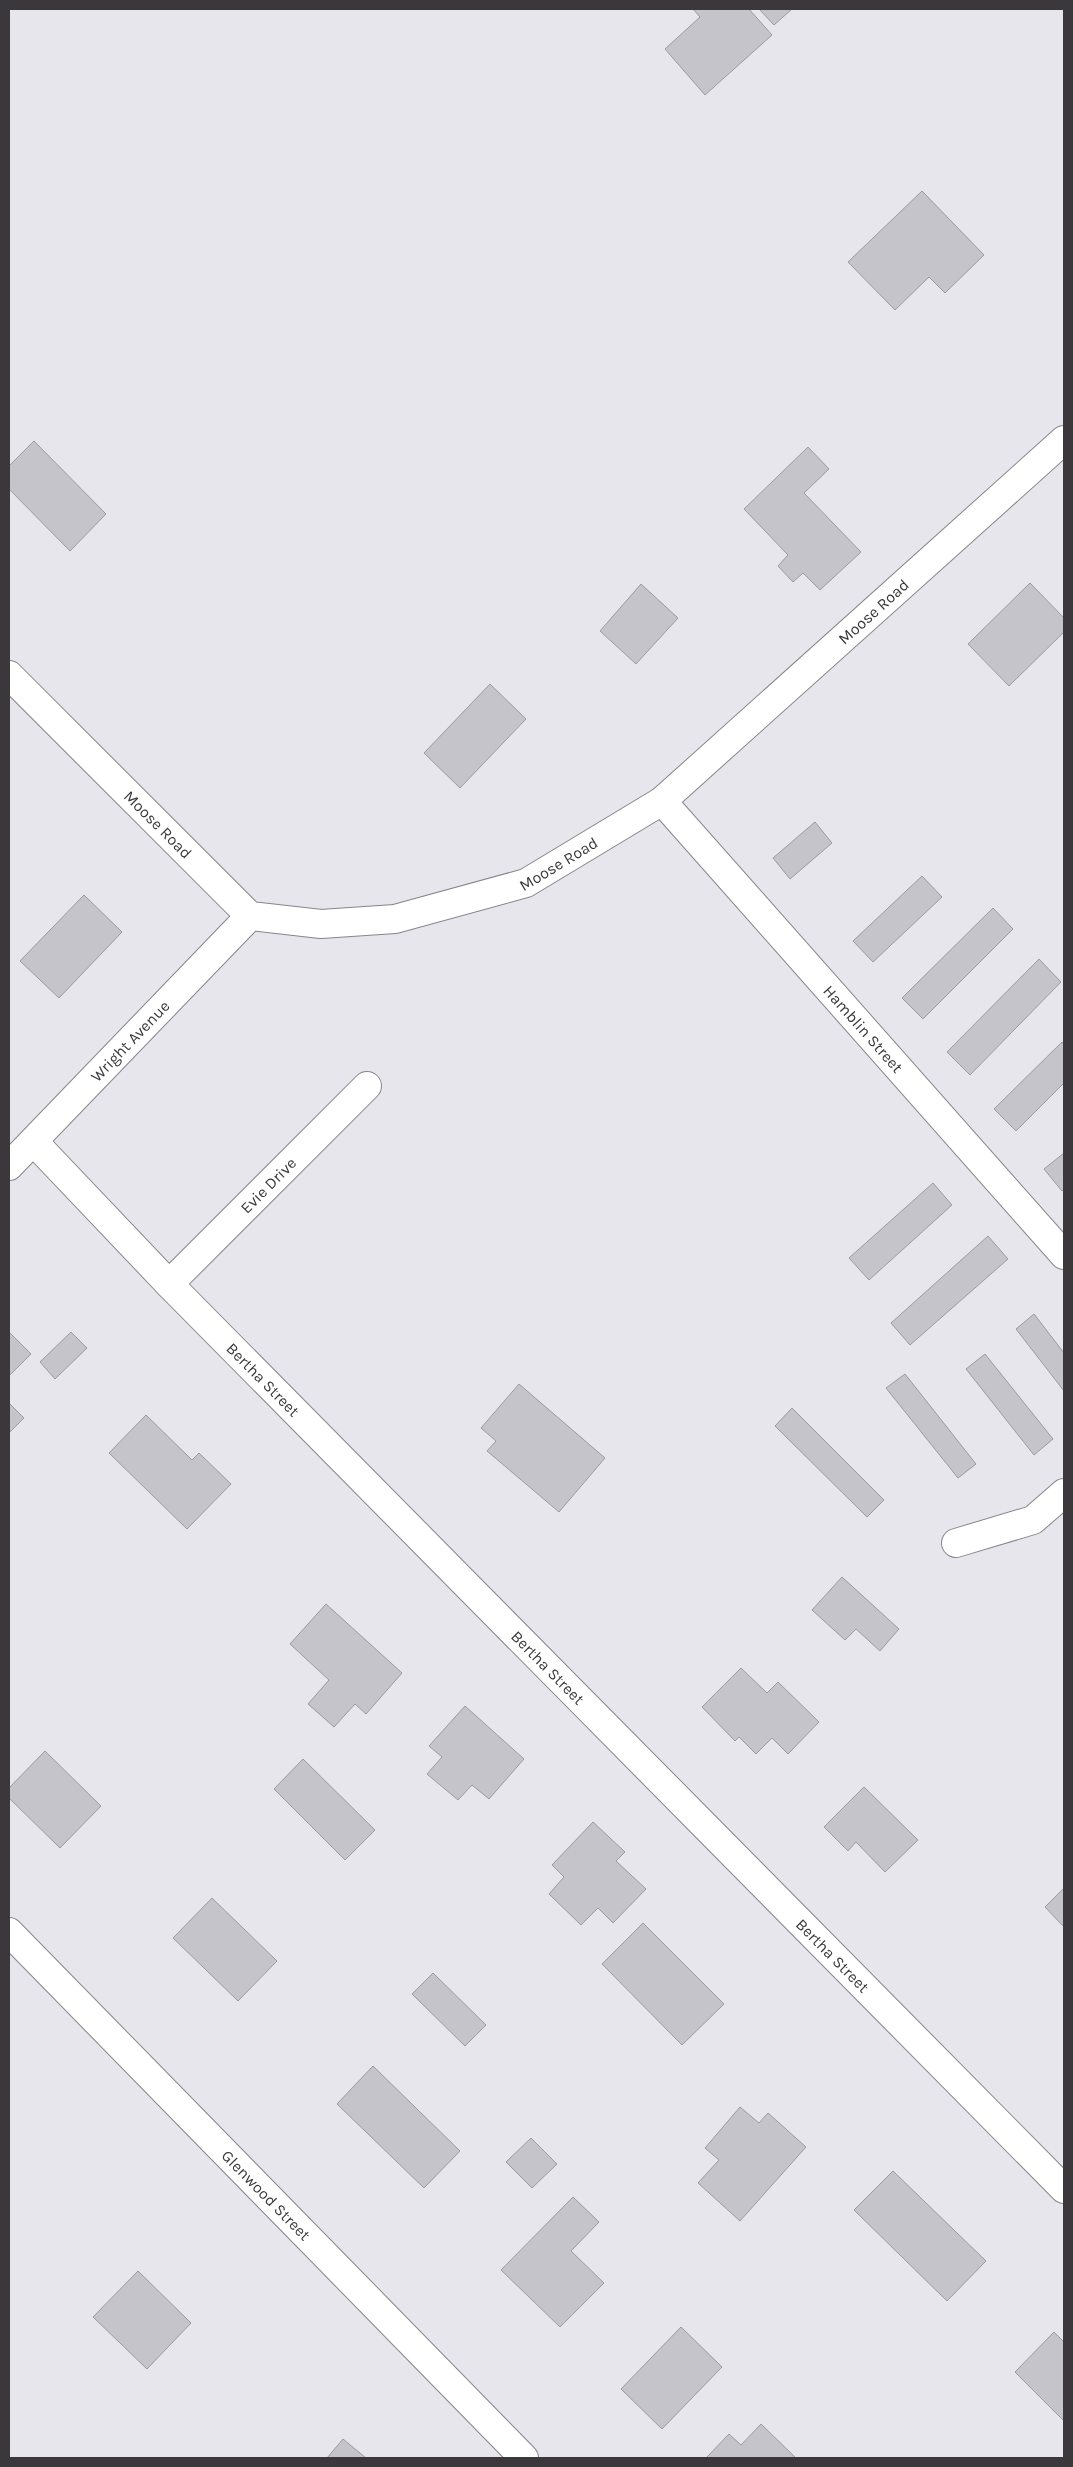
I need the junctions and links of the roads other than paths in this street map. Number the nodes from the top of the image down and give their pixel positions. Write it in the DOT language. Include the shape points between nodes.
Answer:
graph roads {
  1 [pos="1064,440"];
  2 [pos="9,675"];
  3 [pos="662,801"];
  4 [pos="250,916"];
  5 [pos="367,1086"];
  6 [pos="34,1142"];
  7 [pos="9,1166"];
  8 [pos="1064,1255"];
  9 [pos="169,1284"];
  10 [pos="1064,1493"];
  11 [pos="956,1543"];
  12 [pos="9,1932"];
  13 [pos="1064,2190"];
  14 [pos="524,2458"];
  1 -- 3 [label="street, Moose Road"];
  2 -- 4 [label="street, Moose Road"];
  3 -- 4 [label="street, Moose Road" via="526,883 507,889 394,920 321,924"];
  3 -- 8 [label="street, Hamblin Street"];
  4 -- 6 [label="street, Wright Avenue"];
  5 -- 9 [label="street, Evie Drive"];
  6 -- 7 [label="street, Wright Avenue"];
  6 -- 9 [label="street, Bertha Street"];
  9 -- 13 [label="street, Bertha Street"];
  10 -- 11 [label="street" via="1033,1520"];
  12 -- 14 [label="street, Glenwood Street"];
}
